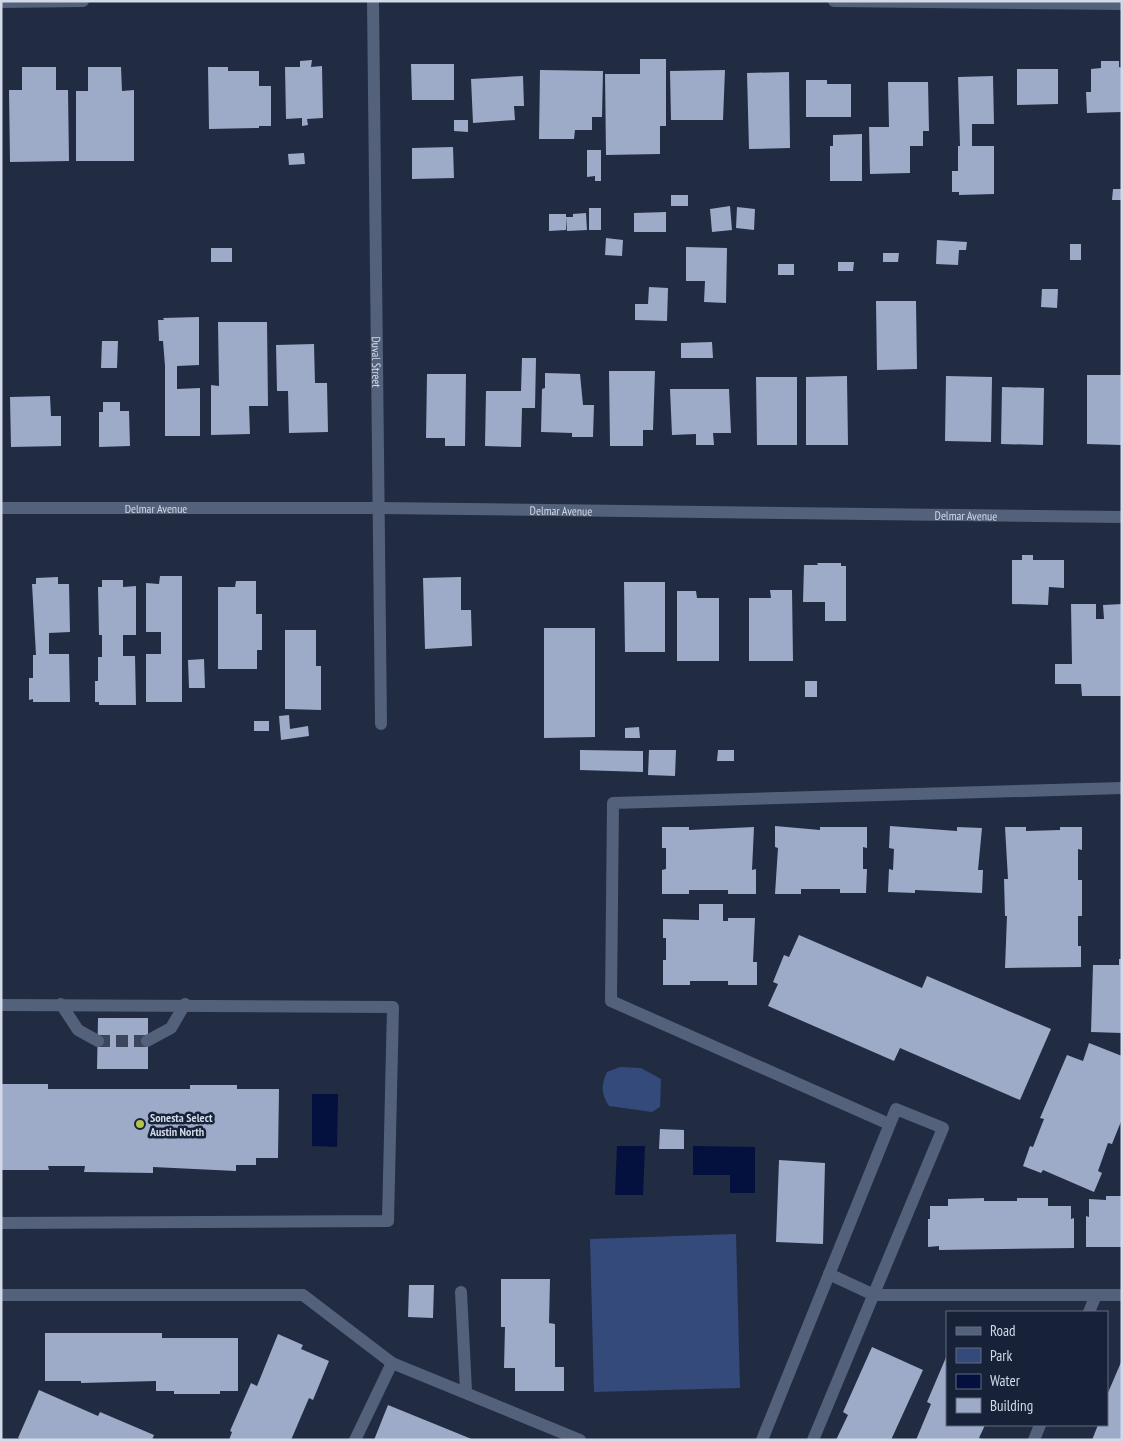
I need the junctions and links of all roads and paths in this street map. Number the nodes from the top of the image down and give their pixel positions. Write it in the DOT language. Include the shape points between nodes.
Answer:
graph roads {
  1 [pos="83,1"];
  2 [pos="373,1"];
  3 [pos="834,1"];
  4 [pos="1,2"];
  5 [pos="1122,4"];
  6 [pos="1,508"];
  7 [pos="379,508"];
  8 [pos="1122,517"];
  9 [pos="381,724"];
  10 [pos="1122,788"];
  11 [pos="61,1004"];
  12 [pos="185,1004"];
  13 [pos="1,1005"];
  14 [pos="98,1041"];
  15 [pos="147,1041"];
  16 [pos="889,1124"];
  17 [pos="1,1223"];
  18 [pos="829,1274"];
  19 [pos="461,1292"];
  20 [pos="1096,1294"];
  21 [pos="1122,1294"];
  22 [pos="1,1295"];
  23 [pos="874,1295"];
  24 [pos="1089,1311"];
  25 [pos="392,1363"];
  26 [pos="466,1391"];
  27 [pos="1040,1426"];
  28 [pos="356,1440"];
  29 [pos="580,1440"];
  30 [pos="762,1440"];
  31 [pos="813,1440"];
  32 [pos="1034,1440"];
  1 -- 4 [label="street"];
  2 -- 7 [label="street, Duval Street"];
  3 -- 5 [label="street"];
  6 -- 7 [label="street, Delmar Avenue"];
  7 -- 8 [label="street, Delmar Avenue"];
  7 -- 9 [label="street, Duval Street"];
  10 -- 16 [label="street" via="613,802 611,1001"];
  11 -- 12 [label="street"];
  11 -- 13 [label="street"];
  11 -- 14 [label="street" via="78,1030"];
  12 -- 15 [label="street" via="171,1028"];
  12 -- 17 [label="street" via="393,1007 388,1221"];
  16 -- 18 [label="street"];
  16 -- 23 [label="street" via="896,1108 943,1128"];
  18 -- 23 [label="street"];
  18 -- 30 [label="street"];
  19 -- 26 [label="street"];
  20 -- 21 [label="street"];
  20 -- 23 [label="street"];
  20 -- 24 [label="street"];
  22 -- 25 [label="street" via="303,1295"];
  23 -- 31 [label="street"];
  25 -- 26 [label="street"];
  25 -- 28 [label="street"];
  26 -- 29 [label="street"];
  27 -- 32 [label="street"];
}
